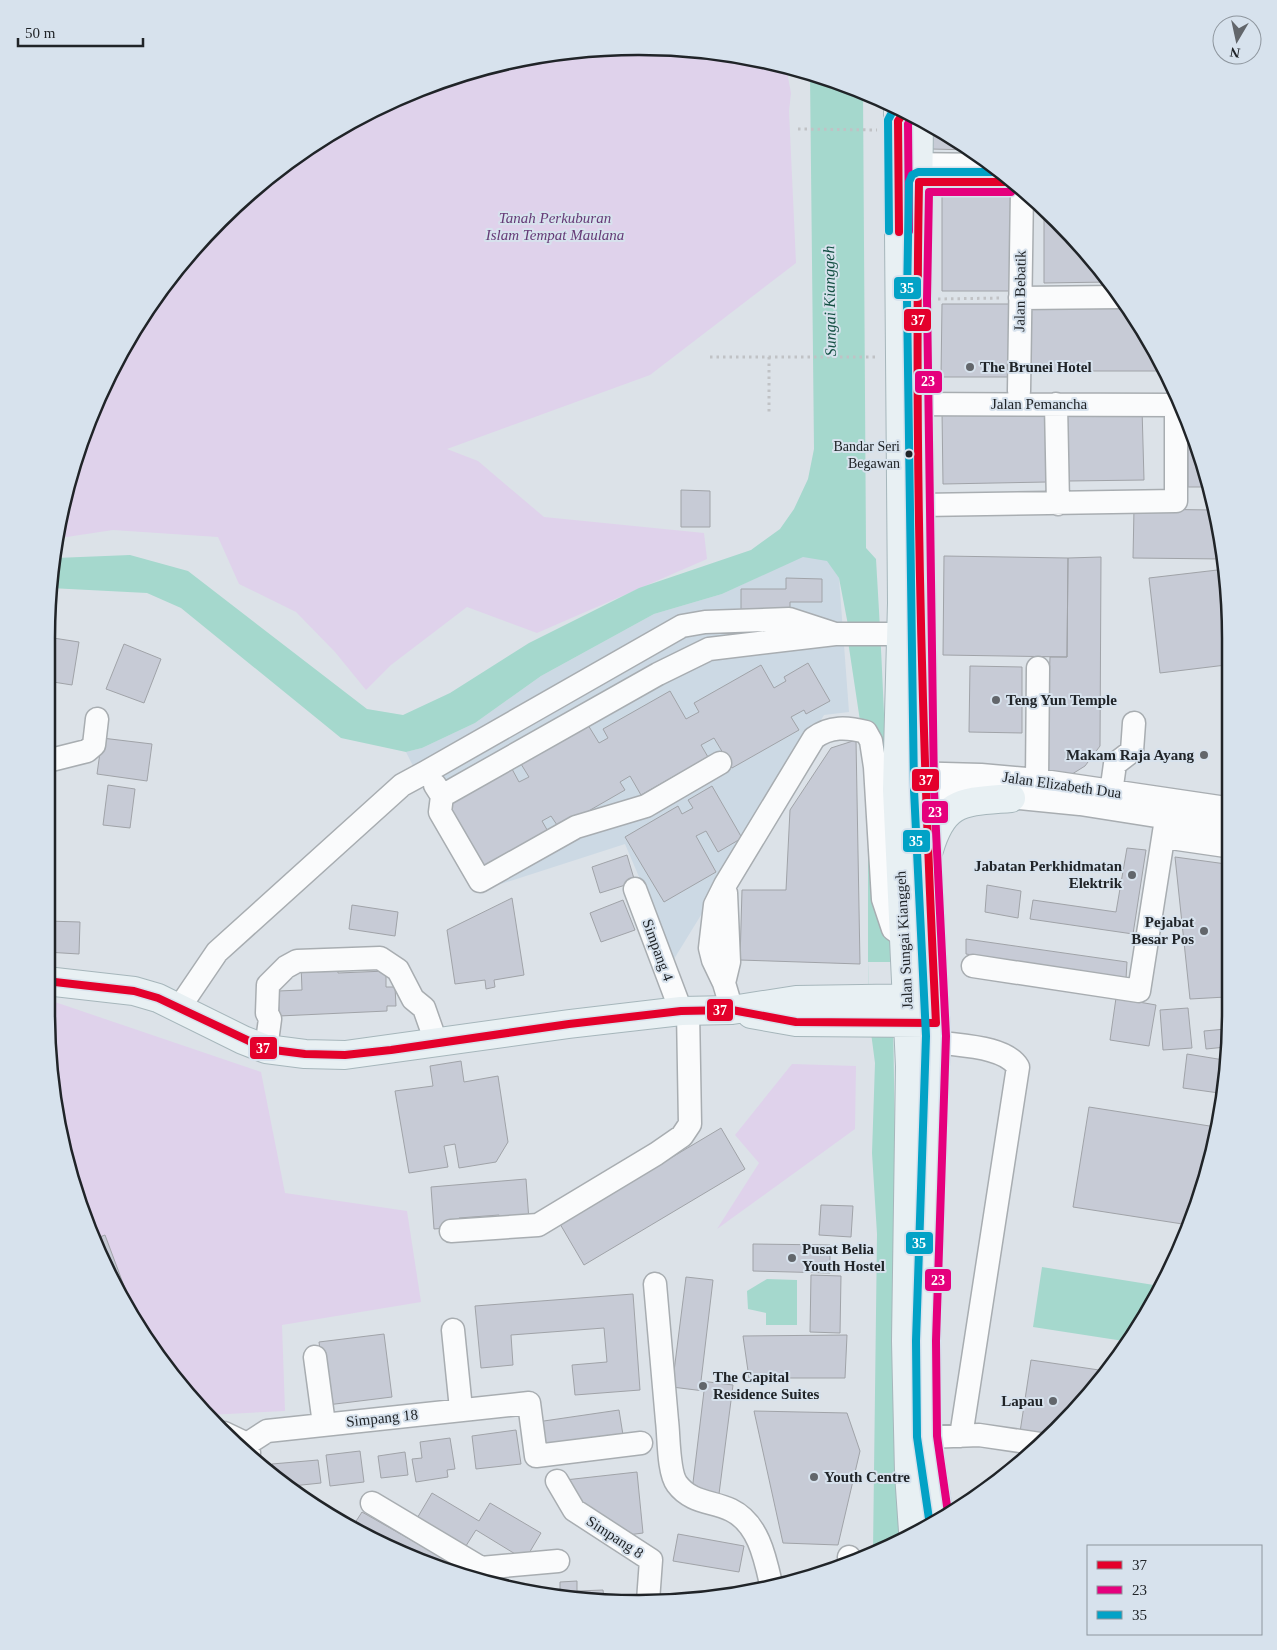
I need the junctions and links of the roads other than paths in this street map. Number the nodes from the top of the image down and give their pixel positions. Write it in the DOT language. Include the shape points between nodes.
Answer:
graph roads {
  1 [pos="900,118"];
  2 [pos="981,166"];
  3 [pos="909,173"];
  4 [pos="1000,181"];
  5 [pos="1022,199"];
  6 [pos="1020,298"];
  7 [pos="1112,298"];
  8 [pos="1019,391"];
  9 [pos="909,398"];
  10 [pos="1171,400"];
  11 [pos="1171,400"];
  12 [pos="1056,404"];
  13 [pos="1175,409"];
  14 [pos="1058,504"];
  15 [pos="921,505"];
  16 [pos="835,634"];
  17 [pos="893,634"];
  18 [pos="1038,668"];
  19 [pos="97,719"];
  20 [pos="1134,723"];
  21 [pos="55,759"];
  22 [pos="720,763"];
  23 [pos="426,772"];
  24 [pos="1037,780"];
  25 [pos="897,782"];
  26 [pos="924,782"];
  27 [pos="442,796"];
  28 [pos="1011,798"];
  29 [pos="1110,800"];
  30 [pos="1222,809"];
  31 [pos="1167,818"];
  32 [pos="1222,826"];
  33 [pos="1222,844"];
  34 [pos="927,858"];
  35 [pos="635,889"];
  36 [pos="901,940"];
  37 [pos="974,966"];
  38 [pos="55,982"];
  39 [pos="179,1008"];
  40 [pos="732,1010"];
  41 [pos="684,1011"];
  42 [pos="885,1011"];
  43 [pos="936,1021"];
  44 [pos="436,1042"];
  45 [pos="266,1049"];
  46 [pos="451,1231"];
  47 [pos="654,1284"];
  48 [pos="453,1330"];
  49 [pos="315,1357"];
  50 [pos="460,1410"];
  51 [pos="324,1424"];
  52 [pos="961,1436"];
  53 [pos="927,1437"];
  54 [pos="641,1443"];
  55 [pos="250,1446"];
  56 [pos="1021,1448"];
  57 [pos="557,1481"];
  58 [pos="372,1503"];
  59 [pos="938,1512"];
  60 [pos="913,1526"];
  61 [pos="558,1561"];
  62 [pos="474,1571"];
  63 [pos="479,1573"];
  64 [pos="770,1580"];
  65 [pos="648,1595"];
  1 -- 3 [label="main road, Jalan Sungai Kianggeh"];
  2 -- 3 [label="street"];
  3 -- 4 [label="street"];
  3 -- 9 [label="main road, Jalan Sungai Kianggeh"];
  3 -- 9 [label="main road, Jalan Sungai Kianggeh" via="917,299"];
  5 -- 6 [label="street, Jalan Bebatik"];
  6 -- 7 [label="street"];
  6 -- 8 [label="street, Jalan Bebatik"];
  8 -- 9 [label="street, Jalan Pemancha"];
  8 -- 10 [label="street, Jalan Pemancha"];
  9 -- 12 [label="street, Jalan Pemancha"];
  9 -- 15 [label="main road, Jalan Sungai Kianggeh"];
  9 -- 17 [label="main road, Jalan Sungai Kianggeh"];
  11 -- 12 [label="street, Jalan Pemancha"];
  12 -- 14 [label="street"];
  13 -- 14 [label="street" via="1176,502"];
  14 -- 15 [label="street"];
  15 -- 26 [label="main road, Jalan Sungai Kianggeh"];
  16 -- 17 [label="street"];
  16 -- 23 [label="street" via="789,619 682,626"];
  16 -- 27 [label="street" via="709,649 658,674"];
  17 -- 25 [label="main road, Jalan Sungai Kianggeh"];
  18 -- 24 [label="street"];
  19 -- 21 [label="street" via="94,744 87,751"];
  20 -- 29 [label="street" via="1132,751 1115,764"];
  22 -- 27 [label="street" via="646,806 576,827 480,881 440,812"];
  23 -- 27 [label="street"];
  23 -- 39 [label="street" via="402,786 217,952"];
  24 -- 26 [label="street, Jalan Elizabeth Dua" via="981,775"];
  24 -- 29 [label="street, Jalan Elizabeth Dua"];
  25 -- 26 [label="street, Jalan Elizabeth Dua"];
  25 -- 36 [label="main road, Jalan Sungai Kianggeh"];
  26 -- 28 [label="street, Jalan Elizabeth Dua"];
  26 -- 34 [label="main road, Jalan Sungai Kianggeh"];
  28 -- 29 [label="street, Jalan Elizabeth Dua"];
  28 -- 34 [label="main road" via="967,802 951,810 940,820"];
  29 -- 31 [label="street, Jalan Elizabeth Dua"];
  30 -- 31 [label="street, Jalan Elizabeth Dua"];
  31 -- 32 [label="street, Jalan Elizabeth Dua"];
  31 -- 33 [label="street"];
  31 -- 37 [label="street" via="1139,991"];
  34 -- 43 [label="main road, Jalan Sungai Kianggeh"];
  35 -- 41 [label="street, Simpang 4"];
  36 -- 40 [label="street" via="887,914 882,889 871,741 866,732 833,728 814,738 725,884 729,962 724,983"];
  36 -- 42 [label="main road, Jalan Sungai Kianggeh"];
  38 -- 39 [label="main road" via="134,991"];
  39 -- 45 [label="main road"];
  40 -- 41 [label="main road"];
  40 -- 42 [label="main road" via="796,1000"];
  41 -- 44 [label="main road"];
  41 -- 46 [label="street" via="690,1124 682,1136 538,1224"];
  42 -- 43 [label="main road"];
  42 -- 60 [label="main road" via="910,1066 906,1341 909,1482"];
  43 -- 52 [label="street" via="1014,1060 1018,1067"];
  43 -- 53 [label="main road, Jalan Sungai Kianggeh" via="926,1342"];
  44 -- 45 [label="main road" via="345,1056"];
  44 -- 45 [label="street" via="424,1008 413,999 398,970 380,958 297,961 268,985 267,1013 270,1019"];
  47 -- 64 [label="street" via="676,1482 685,1493 700,1502 731,1510 751,1527 766,1559"];
  48 -- 50 [label="street"];
  49 -- 51 [label="street"];
  50 -- 51 [label="street, Simpang 18"];
  50 -- 54 [label="street, Simpang 18" via="529,1403 536,1456"];
  51 -- 55 [label="street, Simpang 18" via="267,1431"];
  52 -- 53 [label="street"];
  52 -- 56 [label="street" via="979,1435"];
  53 -- 59 [label="main road, Jalan Sungai Kianggeh"];
  57 -- 65 [label="street, Simpang 8" via="574,1510 651,1560"];
  58 -- 62 [label="street"];
  61 -- 63 [label="street"];
}
